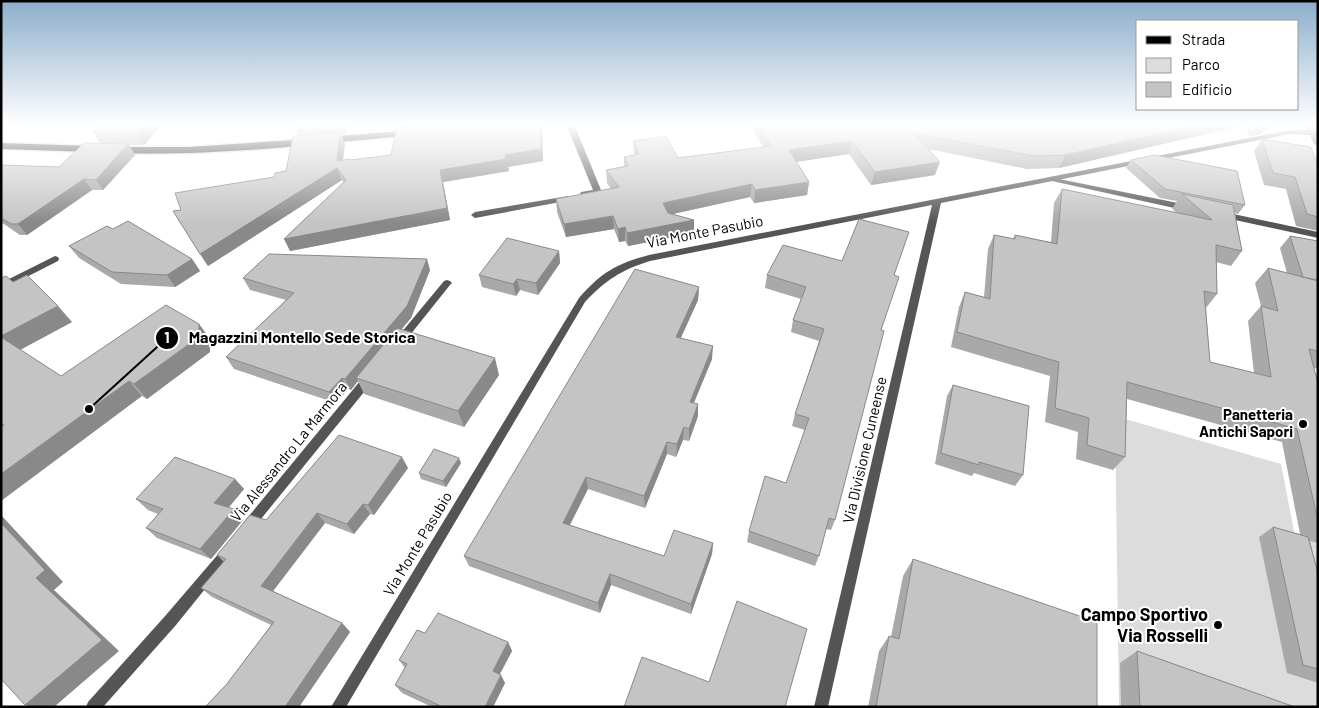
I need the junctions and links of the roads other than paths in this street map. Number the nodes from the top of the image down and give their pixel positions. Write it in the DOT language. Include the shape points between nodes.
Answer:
graph roads {
  1 [pos="584,157"];
  2 [pos="1163,157"];
  3 [pos="1052,179"];
  4 [pos="937,201"];
  5 [pos="1194,209"];
  6 [pos="1213,213"];
  7 [pos="475,215"];
  8 [pos="1318,235"];
  9 [pos="55,259"];
  10 [pos="447,283"];
  11 [pos="1,287"];
  12 [pos="391,352"];
  13 [pos="378,367"];
  14 [pos="93,707"];
  15 [pos="338,707"];
  16 [pos="821,707"];
  1 -- 7 [label="street" via="597,190 595,192"];
  2 -- 3 [label="street, Via Monte Pasubio"];
  3 -- 4 [label="street, Via Monte Pasubio"];
  3 -- 5 [label="street"];
  4 -- 15 [label="street, Via Monte Pasubio" via="649,258 623,266 602,278 582,300"];
  4 -- 16 [label="street, Via Divisione Cuneense"];
  6 -- 8 [label="street"];
  9 -- 11 [label="street"];
  10 -- 12 [label="street"];
  13 -- 14 [label="street, Via Alessandro La Marmora" via="171,620"];
}
